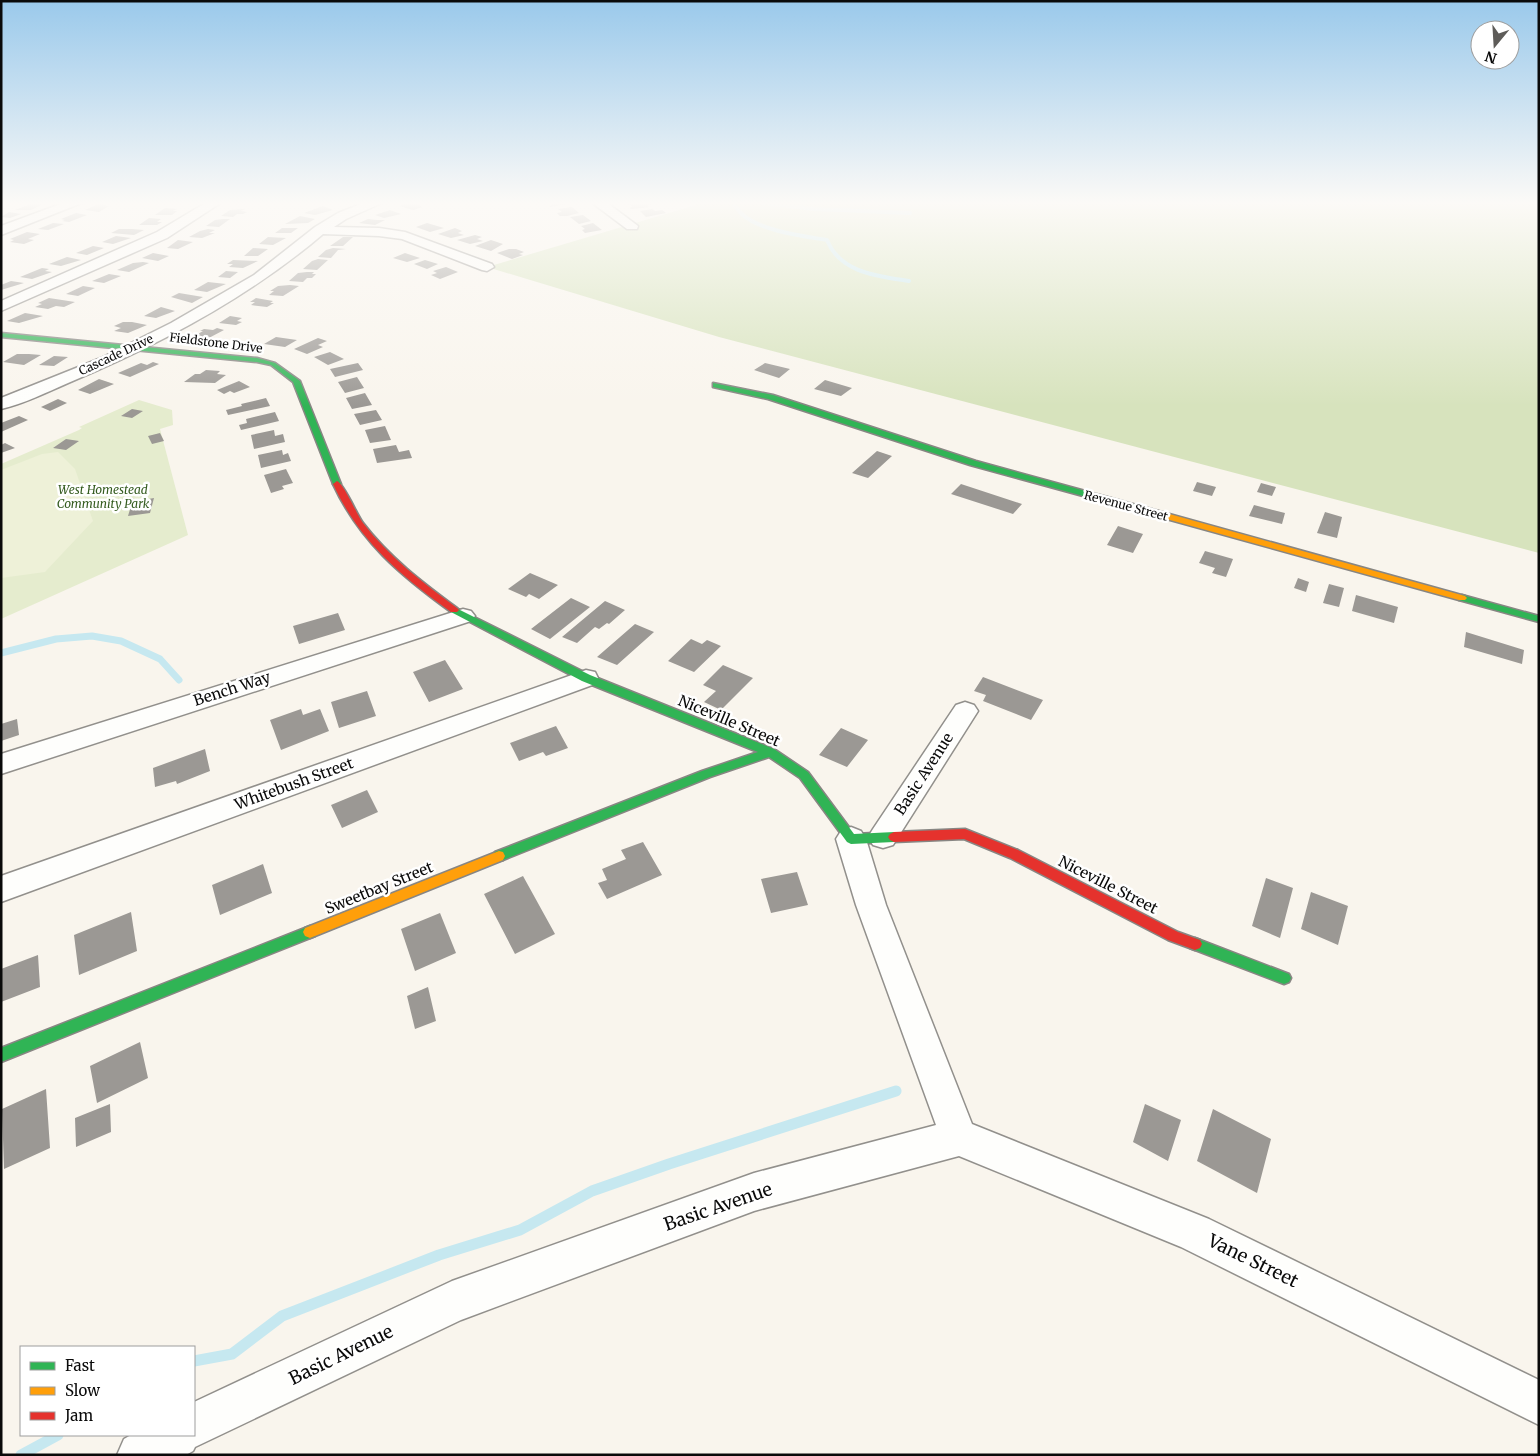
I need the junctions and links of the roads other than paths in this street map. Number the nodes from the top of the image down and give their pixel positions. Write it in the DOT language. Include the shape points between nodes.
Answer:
graph roads {
  1 [pos="84,270"];
  2 [pos="271,270"];
  3 [pos="1,307"];
  4 [pos="1,335"];
  5 [pos="133,348"];
  6 [pos="716,385"];
  7 [pos="1,404"];
  8 [pos="344,499"];
  9 [pos="463,616"];
  10 [pos="1539,619"];
  11 [pos="586,678"];
  12 [pos="965,711"];
  13 [pos="770,752"];
  14 [pos="1,764"];
  15 [pos="867,838"];
  16 [pos="1,889"];
  17 [pos="1284,978"];
  18 [pos="1,1055"];
  19 [pos="959,1137"];
  20 [pos="1539,1403"];
  21 [pos="195,1426"];
  22 [pos="174,1436"];
  23 [pos="140,1455"];
  1 -- 3 [label="street"];
  2 -- 5 [label="street, Cascade Drive" via="251,284"];
  4 -- 5 [label="street, Fieldstone Drive"];
  5 -- 7 [label="street, Cascade Drive"];
  5 -- 8 [label="street, Fieldstone Drive" via="257,360 272,364 296,381"];
  6 -- 10 [label="street, Revenue Street" via="770,397 973,463"];
  8 -- 9 [label="street, Niceville Street" via="358,525 392,562"];
  9 -- 11 [label="street, Niceville Street"];
  9 -- 14 [label="street, Bench Way"];
  11 -- 13 [label="street, Niceville Street"];
  11 -- 16 [label="street, Whitebush Street"];
  12 -- 15 [label="street, Basic Avenue"];
  13 -- 15 [label="street, Niceville Street" via="804,775"];
  13 -- 18 [label="street, Sweetbay Street" via="706,774"];
  15 -- 17 [label="street, Niceville Street" via="965,834 1014,854 1173,936"];
  15 -- 19 [label="street" via="871,905"];
  19 -- 20 [label="street, Vane Street" via="1196,1233"];
  19 -- 21 [label="street, Basic Avenue" via="754,1192 452,1302"];
  22 -- 23 [label="street"];
}
